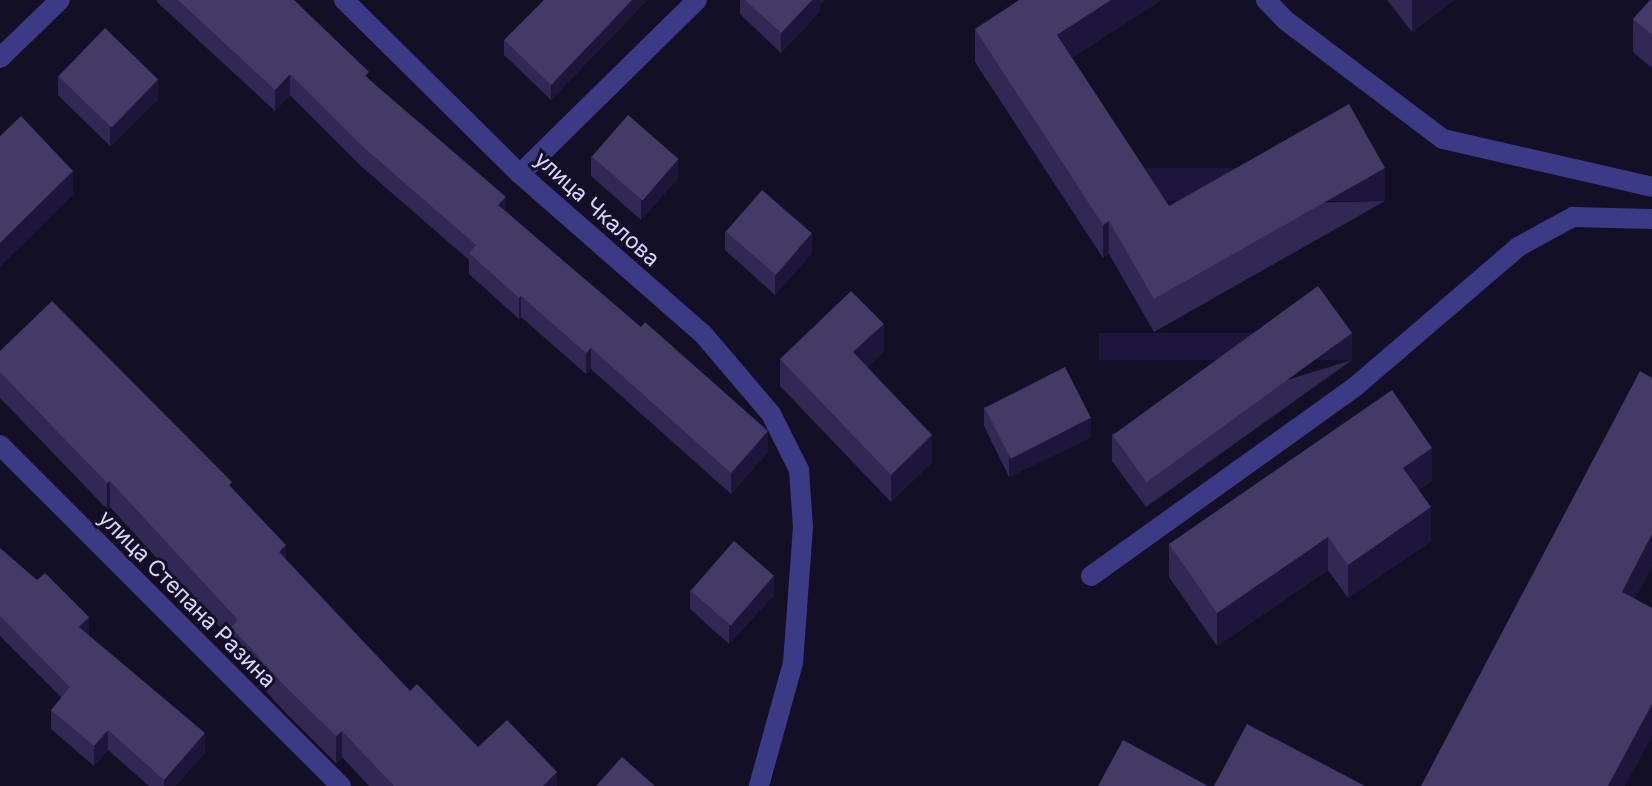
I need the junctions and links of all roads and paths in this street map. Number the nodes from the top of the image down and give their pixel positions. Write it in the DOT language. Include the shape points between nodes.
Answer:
graph roads {
  1 [pos="60,0"];
  2 [pos="344,0"];
  3 [pos="697,0"];
  4 [pos="1266,0"];
  5 [pos="0,58"];
  6 [pos="520,174"];
  7 [pos="1652,187"];
  8 [pos="1652,219"];
  9 [pos="0,445"];
  10 [pos="1091,576"];
  11 [pos="341,786"];
  12 [pos="759,786"];
  1 -- 5 [label="street"];
  2 -- 6 [label="street, улица Чкалова"];
  3 -- 6 [label="street"];
  4 -- 7 [label="street" via="1443,139"];
  6 -- 12 [label="street, улица Чкалова" via="703,334 771,414 799,470 803,527 793,663"];
  8 -- 10 [label="street" via="1573,217 1518,247 1356,386"];
  9 -- 11 [label="street, улица Степана Разина"];
}
